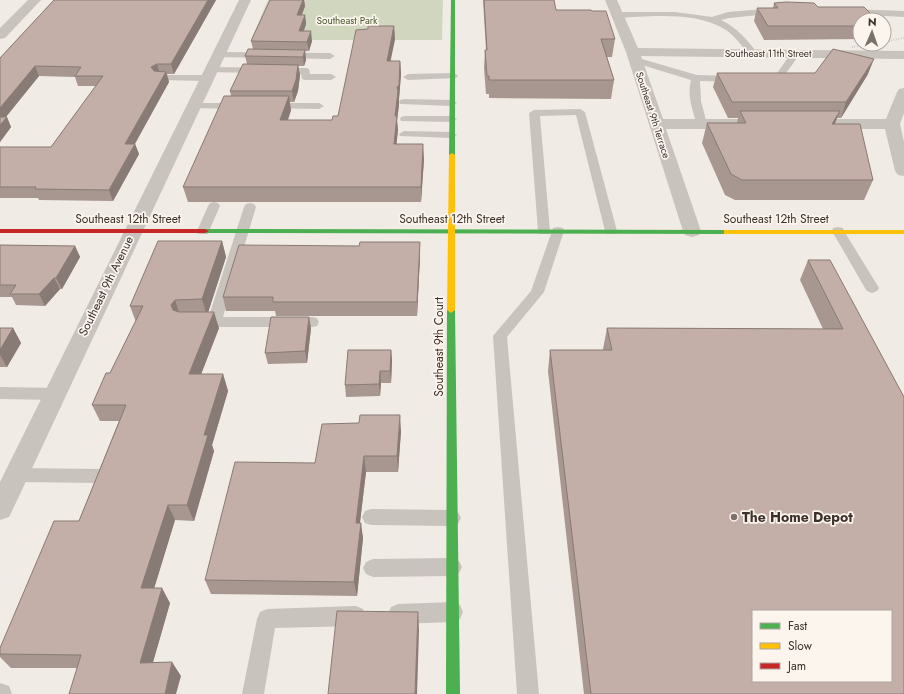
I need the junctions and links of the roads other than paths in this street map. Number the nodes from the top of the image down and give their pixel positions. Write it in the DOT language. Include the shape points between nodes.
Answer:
graph roads {
  1 [pos="35,0"];
  2 [pos="245,0"];
  3 [pos="453,0"];
  4 [pos="611,0"];
  5 [pos="782,11"];
  6 [pos="839,11"];
  7 [pos="904,14"];
  8 [pos="617,15"];
  9 [pos="712,20"];
  10 [pos="0,21"];
  11 [pos="13,21"];
  12 [pos="0,35"];
  13 [pos="752,53"];
  14 [pos="795,54"];
  15 [pos="904,55"];
  16 [pos="330,56"];
  17 [pos="634,56"];
  18 [pos="212,68"];
  19 [pos="453,76"];
  20 [pos="331,77"];
  21 [pos="408,77"];
  22 [pos="160,78"];
  23 [pos="696,78"];
  24 [pos="904,92"];
  25 [pos="404,102"];
  26 [pos="452,103"];
  27 [pos="193,106"];
  28 [pos="318,106"];
  29 [pos="405,119"];
  30 [pos="452,119"];
  31 [pos="656,124"];
  32 [pos="702,124"];
  33 [pos="749,124"];
  34 [pos="812,124"];
  35 [pos="892,124"];
  36 [pos="404,134"];
  37 [pos="452,135"];
  38 [pos="904,171"];
  39 [pos="214,206"];
  40 [pos="250,207"];
  41 [pos="0,231"];
  42 [pos="133,231"];
  43 [pos="204,231"];
  44 [pos="242,231"];
  45 [pos="451,231"];
  46 [pos="551,231"];
  47 [pos="611,231"];
  48 [pos="692,231"];
  49 [pos="838,231"];
  50 [pos="904,232"];
  51 [pos="872,288"];
  52 [pos="312,322"];
  53 [pos="0,393"];
  54 [pos="55,394"];
  55 [pos="16,475"];
  56 [pos="101,476"];
  57 [pos="0,509"];
  58 [pos="371,516"];
  59 [pos="452,518"];
  60 [pos="452,567"];
  61 [pos="373,568"];
  62 [pos="453,612"];
  63 [pos="253,694"];
  64 [pos="453,694"];
  65 [pos="528,694"];
  1 -- 11 [label="street"];
  2 -- 18 [label="street, Southeast 9th Avenue"];
  3 -- 19 [label="main road, Southeast 9th Court"];
  4 -- 8 [label="street, Southeast 9th Terrace"];
  5 -- 9 [label="lane" via="728,14"];
  6 -- 7 [label="lane"];
  8 -- 9 [label="lane" via="682,16"];
  8 -- 17 [label="street, Southeast 9th Terrace"];
  9 -- 13 [label="lane" via="729,28"];
  10 -- 11 [label="street"];
  11 -- 12 [label="street"];
  13 -- 14 [label="street, Southeast 11th Street"];
  13 -- 17 [label="street, Southeast 11th Street"];
  14 -- 15 [label="street, Southeast 11th Street"];
  14 -- 23 [label="lane" via="778,78 771,80"];
  16 -- 18 [label="lane"];
  17 -- 23 [label="lane"];
  17 -- 31 [label="street, Southeast 9th Terrace"];
  18 -- 20 [label="lane" via="306,71 305,77"];
  18 -- 22 [label="lane"];
  18 -- 27 [label="street, Southeast 9th Avenue"];
  19 -- 21 [label="lane"];
  19 -- 26 [label="main road, Southeast 9th Court"];
  23 -- 32 [label="lane" via="694,82"];
  24 -- 35 [label="street"];
  25 -- 26 [label="lane"];
  26 -- 30 [label="main road, Southeast 9th Court"];
  27 -- 28 [label="lane"];
  27 -- 42 [label="street, Southeast 9th Avenue"];
  29 -- 30 [label="lane"];
  30 -- 37 [label="main road, Southeast 9th Court"];
  31 -- 32 [label="street"];
  31 -- 48 [label="street, Southeast 9th Terrace"];
  32 -- 33 [label="street"];
  34 -- 35 [label="street"];
  35 -- 38 [label="street"];
  36 -- 37 [label="lane"];
  37 -- 45 [label="main road, Southeast 9th Court"];
  39 -- 43 [label="lane"];
  40 -- 44 [label="lane"];
  41 -- 42 [label="main road, Southeast 12th Street"];
  42 -- 43 [label="main road, Southeast 12th Street"];
  42 -- 54 [label="street, Southeast 9th Avenue"];
  43 -- 44 [label="main road, Southeast 12th Street"];
  44 -- 45 [label="main road, Southeast 12th Street"];
  44 -- 52 [label="lane" via="206,322"];
  45 -- 46 [label="main road, Southeast 12th Street"];
  45 -- 59 [label="main road, Southeast 9th Court"];
  46 -- 47 [label="main road, Southeast 12th Street"];
  46 -- 47 [label="lane" via="534,113 580,112"];
  46 -- 65 [label="lane" via="537,292 500,336"];
  47 -- 48 [label="main road, Southeast 12th Street"];
  48 -- 49 [label="main road, Southeast 12th Street"];
  49 -- 50 [label="main road, Southeast 12th Street"];
  49 -- 51 [label="lane"];
  53 -- 54 [label="lane"];
  54 -- 55 [label="street, Southeast 9th Avenue"];
  55 -- 56 [label="lane"];
  55 -- 57 [label="street, Southeast 9th Avenue"];
  58 -- 59 [label="lane"];
  59 -- 60 [label="main road, Southeast 9th Court"];
  60 -- 61 [label="lane"];
  60 -- 62 [label="main road, Southeast 9th Court"];
  62 -- 63 [label="lane" via="267,619"];
  62 -- 64 [label="main road, Southeast 9th Court"];
}
